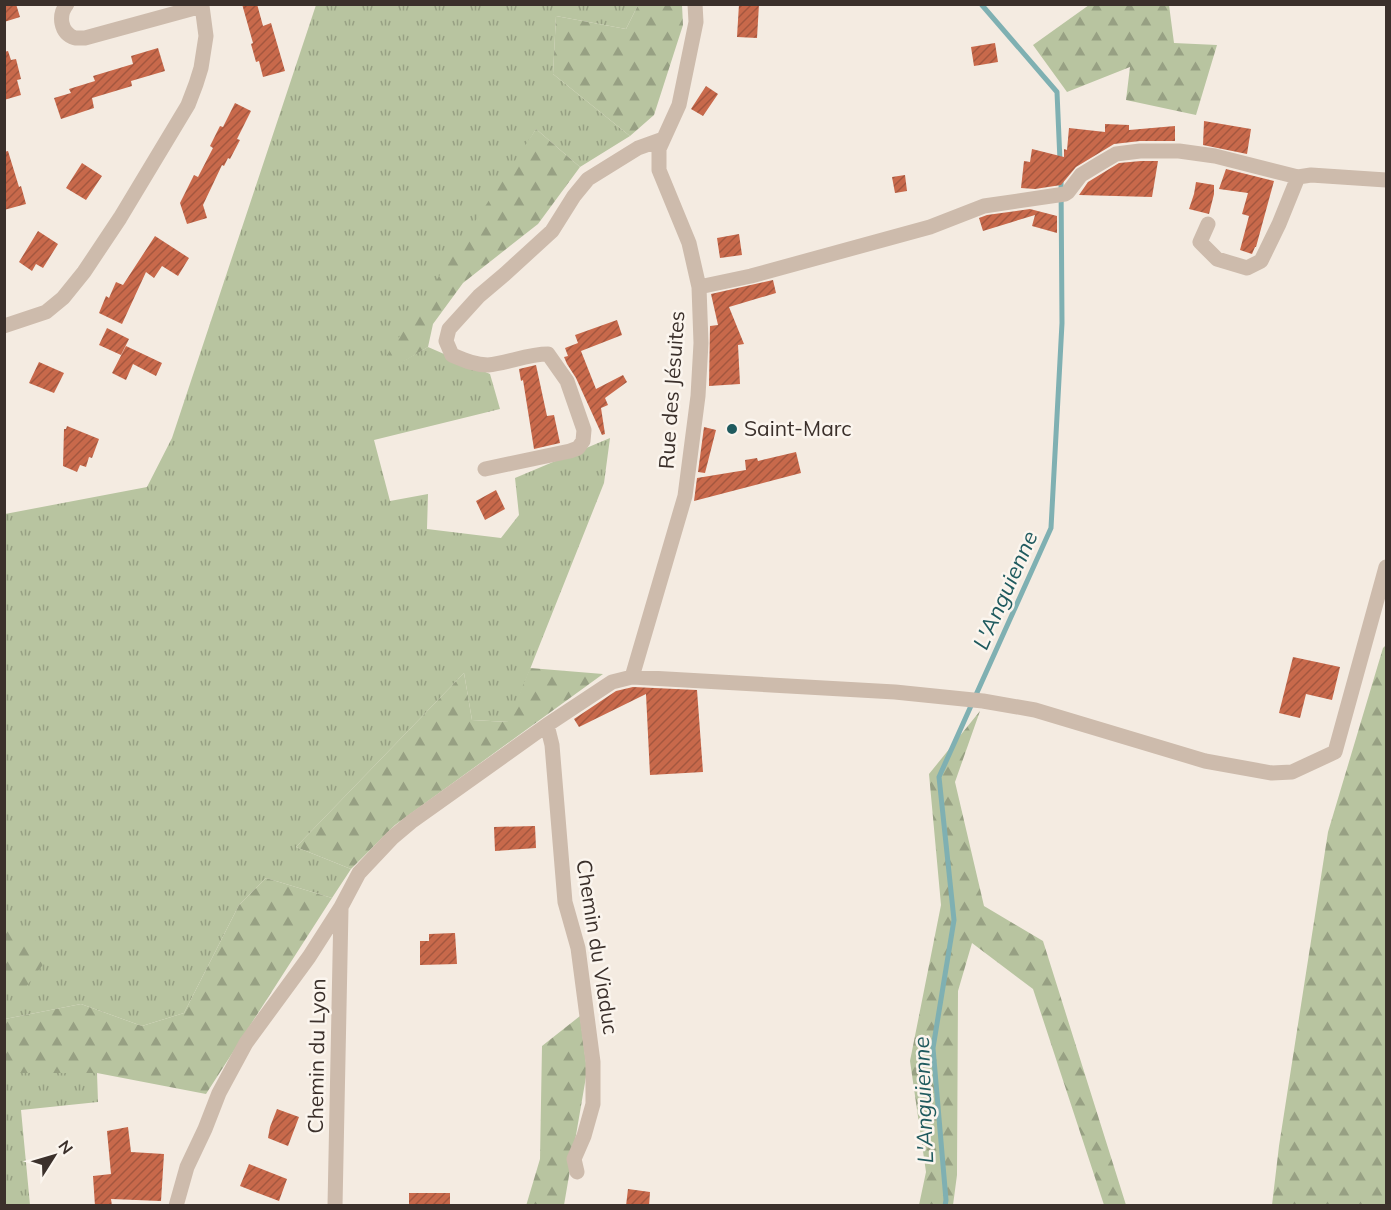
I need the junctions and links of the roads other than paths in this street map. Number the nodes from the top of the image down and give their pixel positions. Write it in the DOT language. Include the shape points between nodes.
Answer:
graph roads {
  1 [pos="67,4"];
  2 [pos="695,4"];
  3 [pos="202,5"];
  4 [pos="663,139"];
  5 [pos="1298,177"];
  6 [pos="1386,180"];
  7 [pos="1208,224"];
  8 [pos="699,286"];
  9 [pos="4,326"];
  10 [pos="485,469"];
  11 [pos="1386,567"];
  12 [pos="632,677"];
  13 [pos="547,725"];
  14 [pos="341,907"];
  15 [pos="577,1172"];
  16 [pos="176,1206"];
  17 [pos="335,1206"];
  1 -- 3 [label="street" via="60,21 75,38"];
  2 -- 4 [label="street, Rue des Jésuites" via="696,22 679,105"];
  3 -- 9 [label="street" via="206,36 201,68 188,105 120,218 63,297 46,312"];
  4 -- 8 [label="street, Rue des Jésuites" via="658,148 659,171 689,243"];
  4 -- 10 [label="street" via="638,148 588,179 552,231 478,296 449,329 446,341 452,355 470,363 488,365 548,354 567,381 584,430 578,448"];
  5 -- 6 [label="street"];
  5 -- 7 [label="street" via="1261,261 1247,268 1217,259 1200,242"];
  5 -- 8 [label="street" via="1179,151 1116,154 1081,175 1068,192 1060,195 984,206 930,227 751,276"];
  8 -- 12 [label="street, Rue des Jésuites" via="698,396 685,496"];
  11 -- 12 [label="street" via="1335,752 1292,772 1272,773 1205,761 1035,710 983,701"];
  12 -- 13 [label="street" via="612,682"];
  13 -- 14 [label="street" via="392,838 359,873"];
  13 -- 15 [label="street, Chemin du Viaduc" via="565,902 579,948 592,1062 593,1104 574,1159"];
  14 -- 16 [label="street" via="246,1043 187,1167"];
  14 -- 17 [label="street, Chemin du Lyon"];
}
